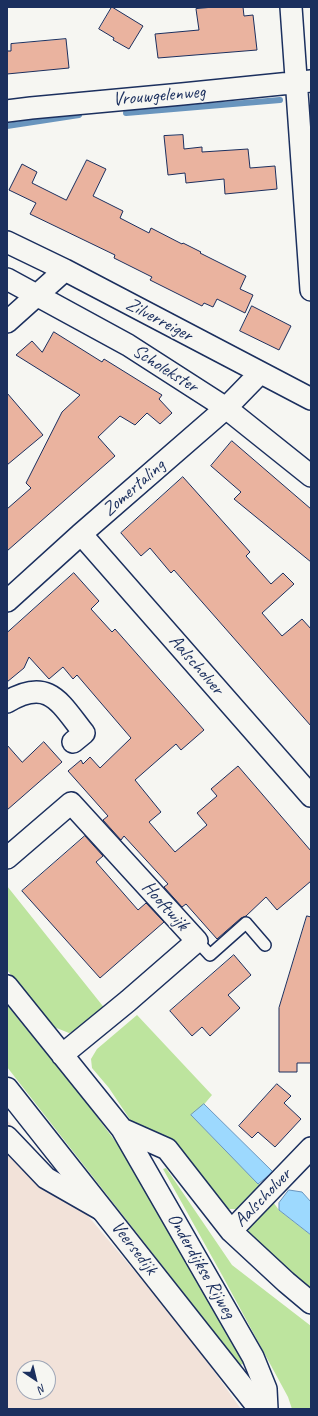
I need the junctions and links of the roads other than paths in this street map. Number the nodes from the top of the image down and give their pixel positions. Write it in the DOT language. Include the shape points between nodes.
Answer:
graph roads {
  1 [pos="291,7"];
  2 [pos="304,82"];
  3 [pos="7,111"];
  4 [pos="7,242"];
  5 [pos="65,270"];
  6 [pos="7,279"];
  7 [pos="311,290"];
  8 [pos="38,295"];
  9 [pos="7,322"];
  10 [pos="260,373"];
  11 [pos="311,399"];
  12 [pos="226,408"];
  13 [pos="311,476"];
  14 [pos="81,534"];
  15 [pos="7,601"];
  16 [pos="7,702"];
  17 [pos="73,742"];
  18 [pos="311,796"];
  19 [pos="7,858"];
  20 [pos="196,941"];
  21 [pos="265,945"];
  22 [pos="7,986"];
  23 [pos="62,1055"];
  24 [pos="7,1089"];
  25 [pos="122,1129"];
  26 [pos="7,1137"];
  27 [pos="311,1148"];
  28 [pos="105,1211"];
  29 [pos="231,1231"];
  30 [pos="311,1303"];
  31 [pos="260,1409"];
  32 [pos="267,1409"];
  1 -- 2 [label="street"];
  2 -- 3 [label="street, Vrouwgelenweg"];
  2 -- 7 [label="street"];
  4 -- 5 [label="street, Zilverreiger"];
  5 -- 8 [label="street"];
  5 -- 10 [label="street, Zilverreiger"];
  6 -- 8 [label="street, Scholekster"];
  8 -- 9 [label="street"];
  8 -- 12 [label="street, Scholekster" via="128,345"];
  10 -- 11 [label="street, Zilverreiger"];
  10 -- 12 [label="street, Zomertaling"];
  12 -- 13 [label="street, Scholekster"];
  12 -- 14 [label="street, Zomertaling"];
  14 -- 15 [label="street, Zomertaling"];
  14 -- 18 [label="street, Aalscholver"];
  16 -- 17 [label="street" via="20,694 43,692 58,700 84,733"];
  19 -- 20 [label="street, Hooftwijk" via="71,803"];
  20 -- 21 [label="lane" via="210,955 246,923"];
  20 -- 23 [label="street, Hooftwijk"];
  22 -- 23 [label="street, Onderdijkse Rijweg"];
  23 -- 25 [label="street, Onderdijkse Rijweg"];
  24 -- 28 [label="main road, Veersedijk"];
  25 -- 29 [label="street, Onderdijkse Rijweg" via="167,1149"];
  25 -- 32 [label="street, Onderdijkse Rijweg" via="253,1357 266,1389"];
  26 -- 28 [label="street" via="46,1178"];
  27 -- 29 [label="street, Aalscholver"];
  28 -- 31 [label="main road, Veersedijk"];
  29 -- 30 [label="street, Onderdijkse Rijweg"];
}
